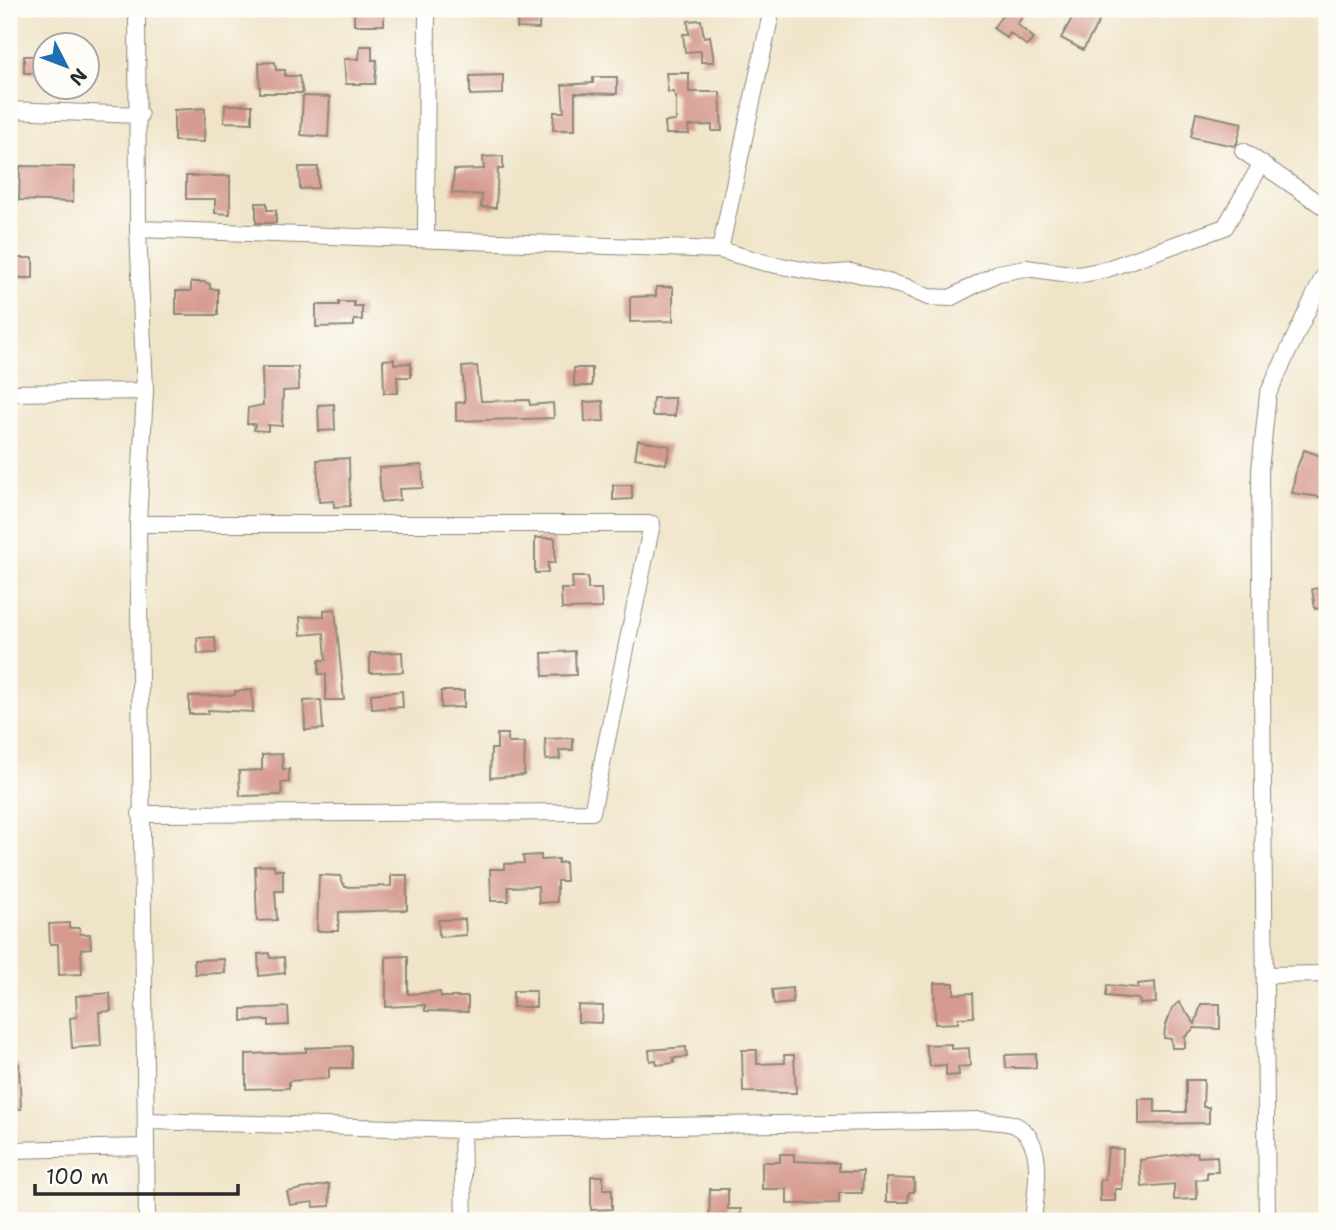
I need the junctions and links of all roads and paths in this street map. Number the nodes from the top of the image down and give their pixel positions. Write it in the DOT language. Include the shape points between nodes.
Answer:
graph roads {
  1 [pos="137,9"];
  2 [pos="427,9"];
  3 [pos="772,9"];
  4 [pos="9,110"];
  5 [pos="140,115"];
  6 [pos="1243,150"];
  7 [pos="1262,163"];
  8 [pos="1327,209"];
  9 [pos="138,229"];
  10 [pos="426,237"];
  11 [pos="720,250"];
  12 [pos="1327,269"];
  13 [pos="145,391"];
  14 [pos="9,393"];
  15 [pos="138,524"];
  16 [pos="140,814"];
  17 [pos="1327,974"];
  18 [pos="1266,975"];
  19 [pos="146,1121"];
  20 [pos="462,1130"];
  21 [pos="146,1147"];
  22 [pos="9,1150"];
  23 [pos="147,1221"];
  24 [pos="464,1221"];
  25 [pos="1033,1221"];
  26 [pos="1267,1221"];
  1 -- 5 [label="street"];
  2 -- 10 [label="street"];
  3 -- 11 [label="street"];
  4 -- 5 [label="street"];
  5 -- 9 [label="street"];
  6 -- 7 [label="street"];
  7 -- 8 [label="street"];
  7 -- 11 [label="street" via="1225,227 1078,275 1026,268 998,273 950,298 928,297 851,272 824,274"];
  9 -- 10 [label="street"];
  9 -- 13 [label="street"];
  10 -- 11 [label="street"];
  12 -- 18 [label="street" via="1268,394 1260,470"];
  13 -- 14 [label="street"];
  13 -- 15 [label="street"];
  15 -- 16 [label="street"];
  15 -- 16 [label="street" via="652,524 592,812"];
  16 -- 19 [label="street"];
  17 -- 18 [label="street"];
  18 -- 26 [label="street"];
  19 -- 20 [label="street"];
  19 -- 21 [label="street"];
  20 -- 24 [label="street"];
  20 -- 25 [label="street" via="1004,1123 1029,1137 1037,1157"];
  21 -- 22 [label="street"];
  21 -- 23 [label="street"];
}
